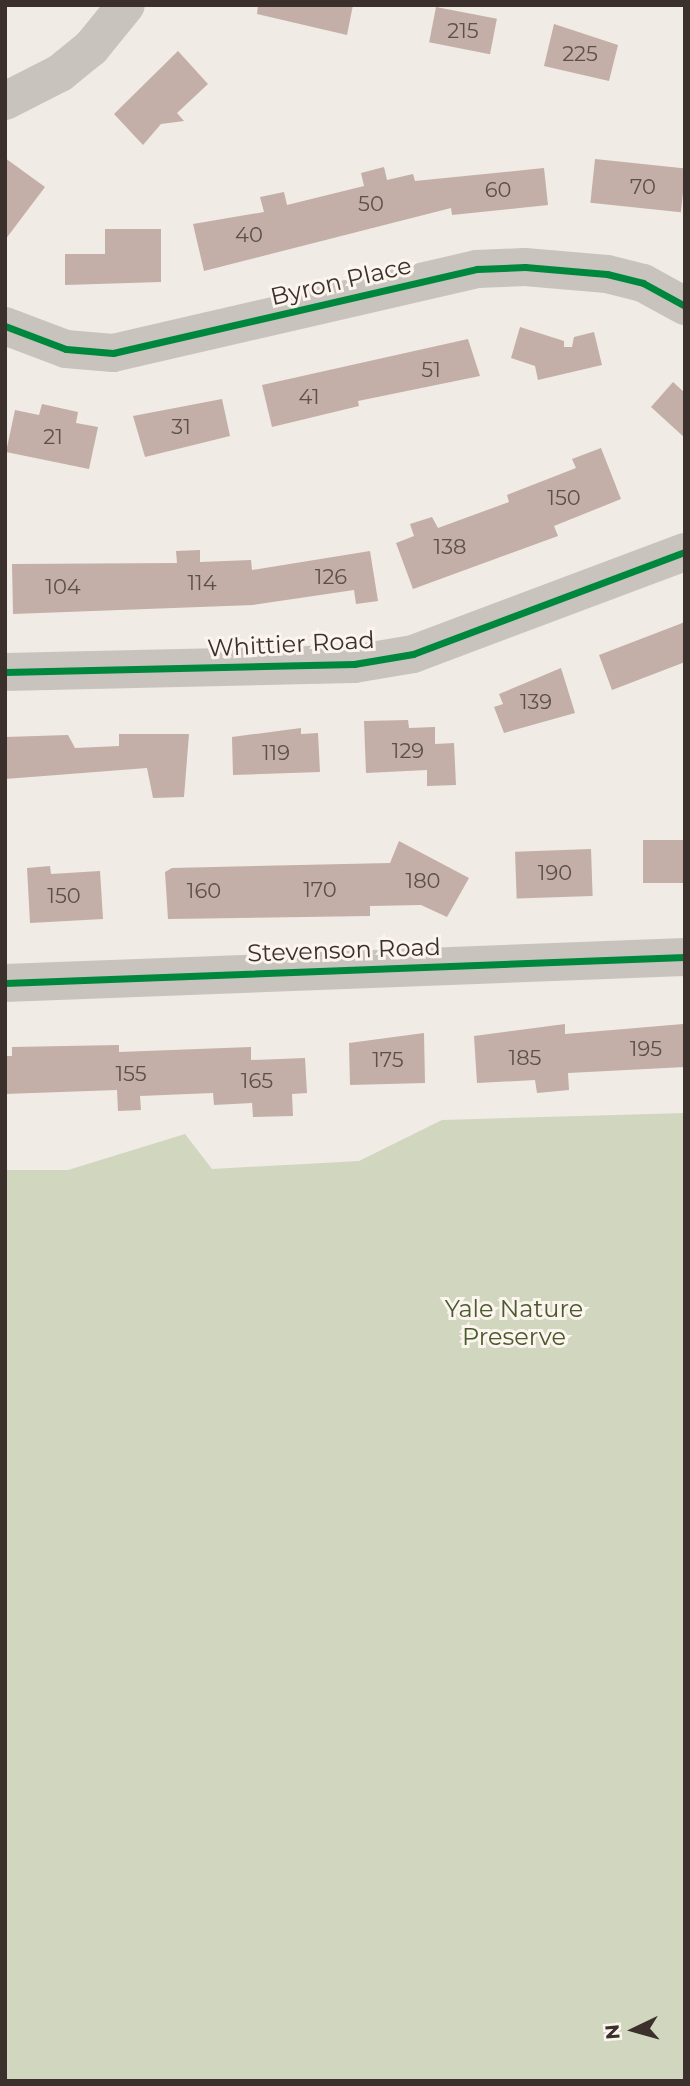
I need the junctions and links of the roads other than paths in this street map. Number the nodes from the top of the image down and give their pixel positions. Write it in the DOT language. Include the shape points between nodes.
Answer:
graph roads {
  1 [pos="126,5"];
  2 [pos="5,101"];
  3 [pos="685,306"];
  4 [pos="5,326"];
  5 [pos="685,552"];
  6 [pos="5,672"];
  7 [pos="685,957"];
  8 [pos="5,983"];
  1 -- 2 [label="street" via="92,48 60,73"];
  3 -- 4 [label="street, Byron Place" via="642,283 607,274 525,267 477,269 113,353 66,349"];
  5 -- 6 [label="street, Whittier Road" via="413,654 354,664"];
  7 -- 8 [label="street, Stevenson Road"];
}
